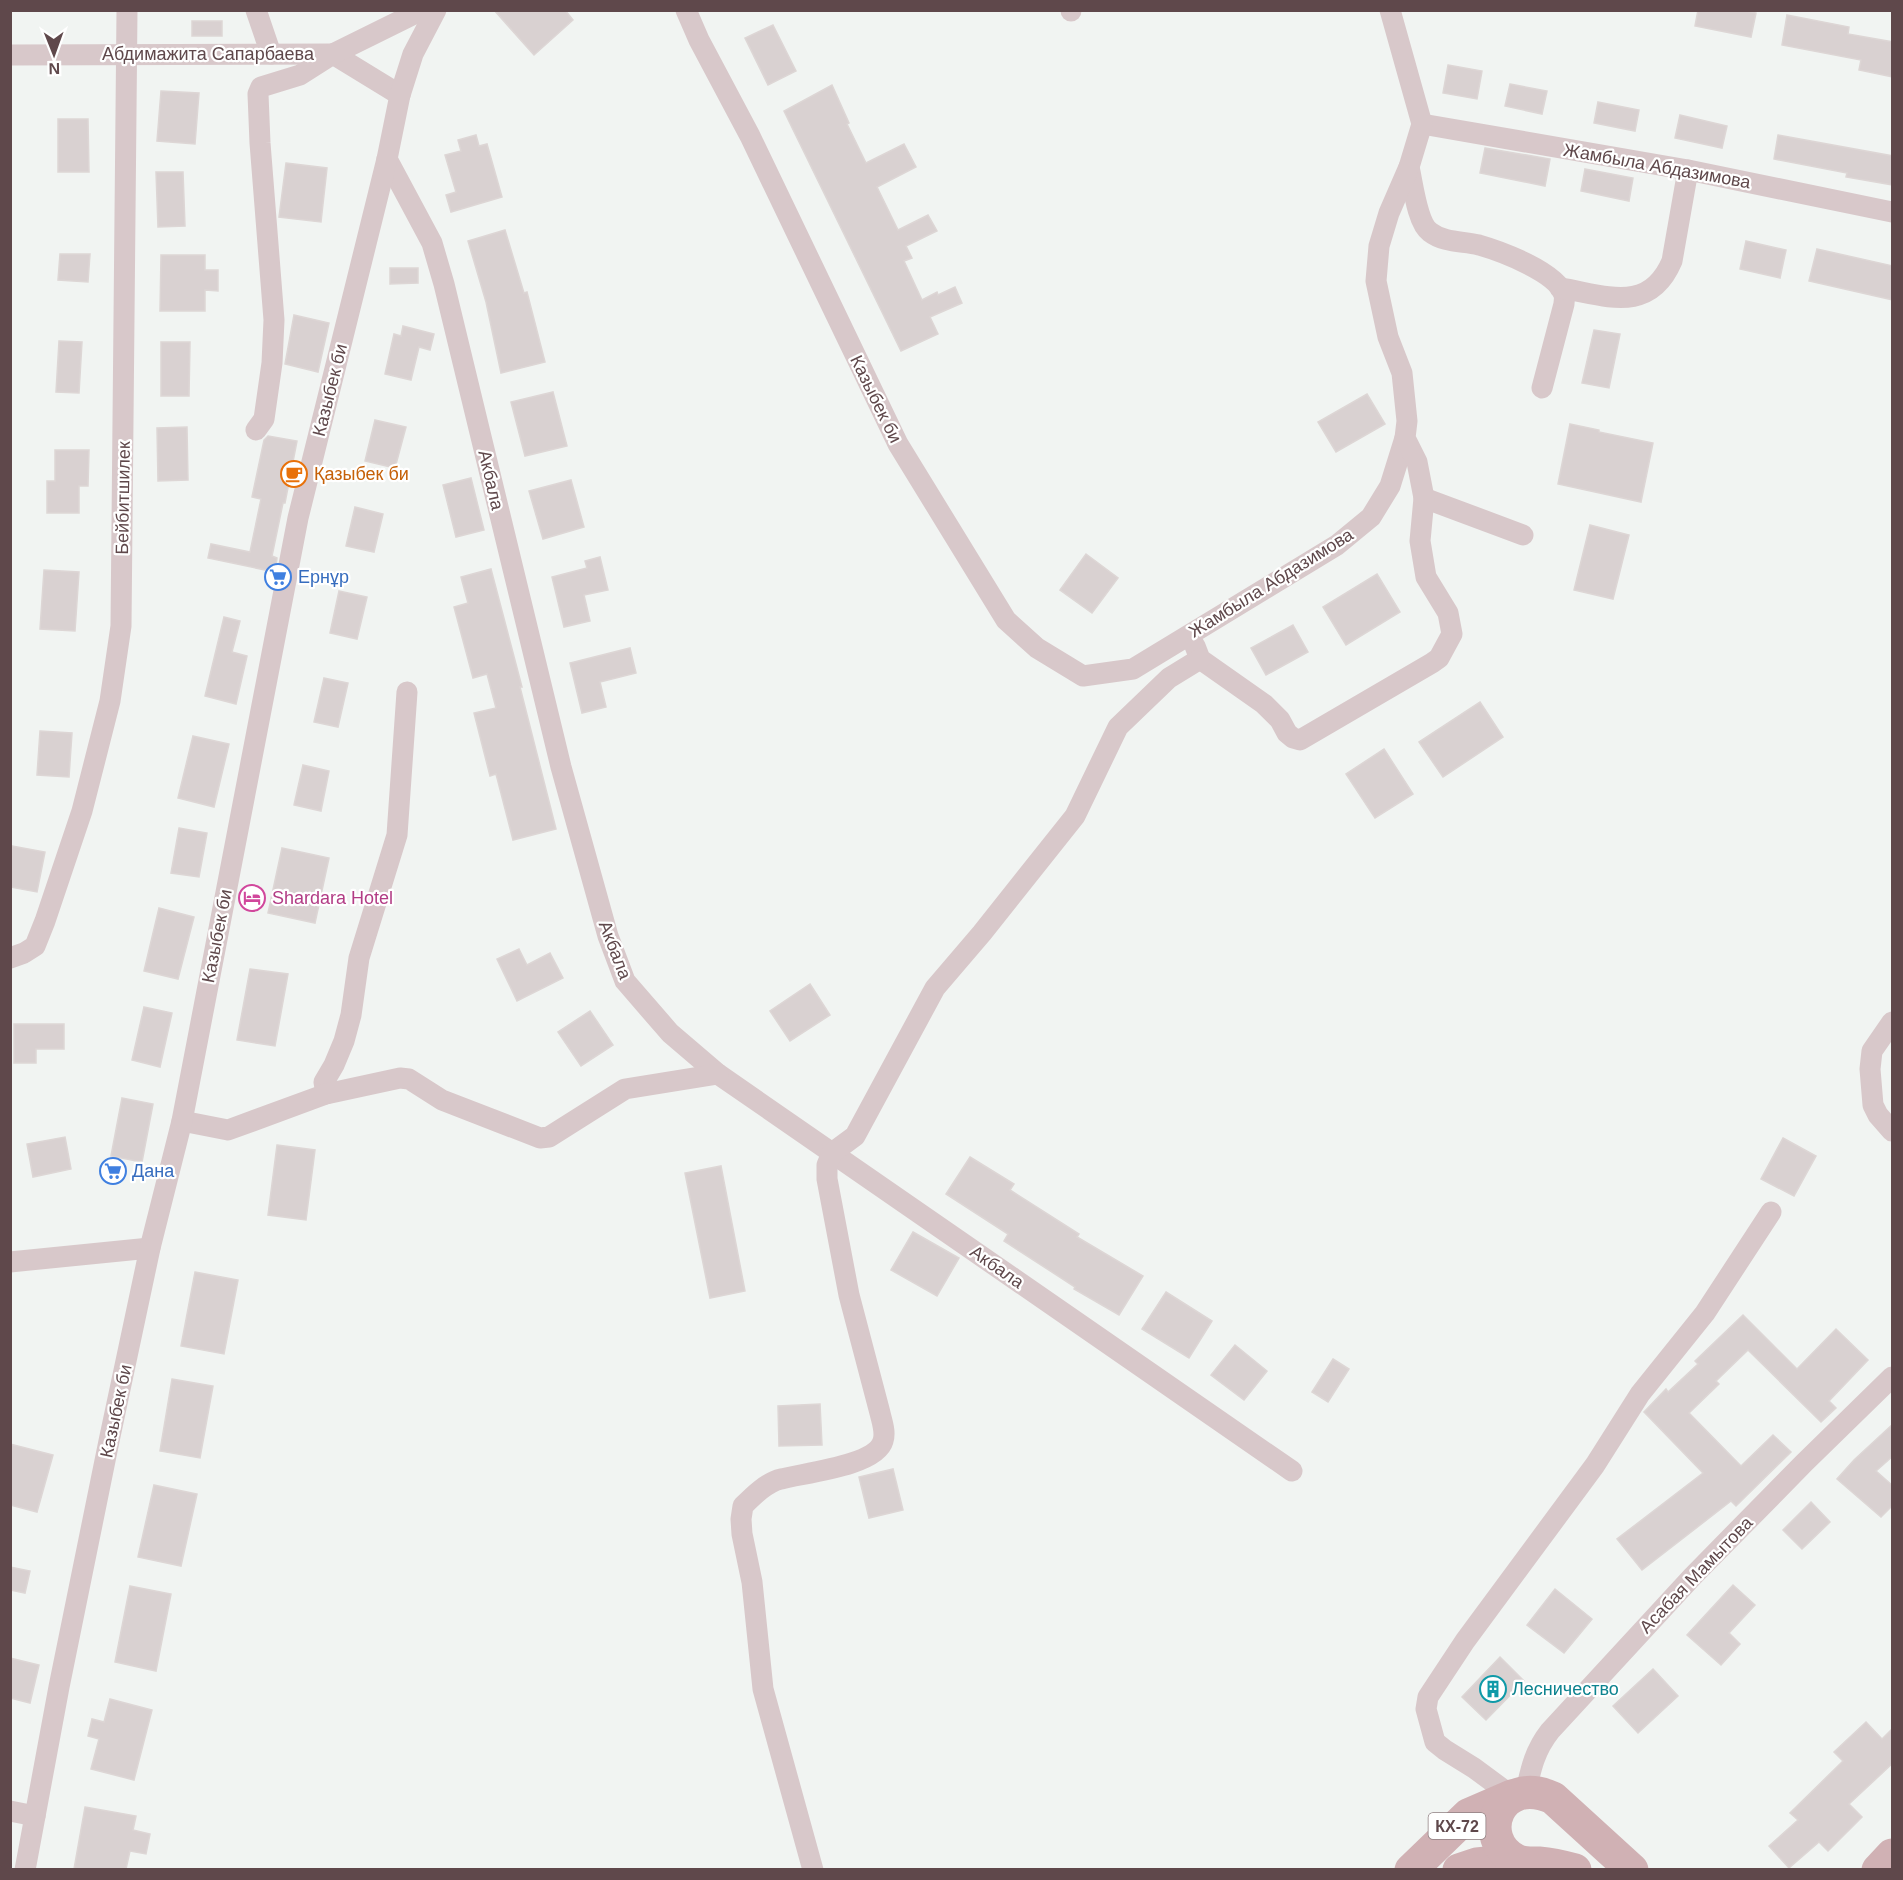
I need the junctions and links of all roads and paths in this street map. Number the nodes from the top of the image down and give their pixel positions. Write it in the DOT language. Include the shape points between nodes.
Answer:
graph roads {
  1 [pos="127,10"];
  2 [pos="256,10"];
  3 [pos="422,10"];
  4 [pos="436,10"];
  5 [pos="686,10"];
  6 [pos="1390,10"];
  7 [pos="392,18"];
  8 [pos="128,54"];
  9 [pos="271,54"];
  10 [pos="333,54"];
  11 [pos="10,55"];
  12 [pos="400,95"];
  13 [pos="1422,124"];
  14 [pos="387,159"];
  15 [pos="1409,168"];
  16 [pos="1688,170"];
  17 [pos="1893,212"];
  18 [pos="1560,288"];
  19 [pos="1542,388"];
  20 [pos="256,430"];
  21 [pos="1405,438"];
  22 [pos="1424,498"];
  23 [pos="1523,535"];
  24 [pos="1190,634"];
  25 [pos="1157,654"];
  26 [pos="1200,659"];
  27 [pos="407,692"];
  28 [pos="10,958"];
  29 [pos="1893,1022"];
  30 [pos="718,1074"];
  31 [pos="326,1094"];
  32 [pos="182,1120"];
  33 [pos="1893,1131"];
  34 [pos="832,1153"];
  35 [pos="1771,1212"];
  36 [pos="150,1248"];
  37 [pos="10,1262"];
  38 [pos="1893,1377"];
  39 [pos="1292,1471"];
  40 [pos="1519,1794"];
  41 [pos="1563,1808"];
  42 [pos="10,1811"];
  43 [pos="35,1816"];
  44 [pos="1893,1855"];
  45 [pos="1526,1861"];
  46 [pos="25,1869"];
  47 [pos="813,1869"];
  48 [pos="1412,1869"];
  49 [pos="1459,1869"];
  50 [pos="1575,1869"];
  51 [pos="1632,1869"];
  52 [pos="1878,1869"];
  1 -- 8 [label="street, Бейбитшилек"];
  2 -- 9 [label="street"];
  3 -- 7 [label="street"];
  4 -- 12 [label="street, Казыбек би" via="412,54"];
  5 -- 25 [label="street, Казыбек би" via="897,444 1006,620 1037,648 1083,676 1133,669"];
  6 -- 13 [label="street"];
  7 -- 10 [label="street"];
  8 -- 9 [label="street, Абдимажита Сапарбаева"];
  8 -- 11 [label="street, Абдимажита Сапарбаева"];
  8 -- 28 [label="street, Бейбитшилек" via="121,626 110,701 82,811 35,946"];
  9 -- 10 [label="street, Абдимажита Сапарбаева"];
  10 -- 12 [label="street"];
  10 -- 20 [label="street" via="300,75 261,87 258,94 274,320 264,419"];
  12 -- 14 [label="street, Казыбек би"];
  13 -- 15 [label="street"];
  13 -- 16 [label="street, Жамбыла Абдазимова"];
  14 -- 30 [label="street, Акбала" via="432,243 444,284 561,767 612,947 625,981 670,1033"];
  14 -- 32 [label="street, Казыбек би" via="298,518"];
  15 -- 18 [label="street" via="1422,224 1430,233 1531,264"];
  15 -- 21 [label="street" via="1379,246 1376,281 1388,337 1402,373"];
  16 -- 17 [label="street, Жамбыла Абдазимова"];
  16 -- 18 [label="street" via="1672,261 1646,294 1630,299"];
  18 -- 19 [label="street" via="1564,304"];
  21 -- 22 [label="street" via="1417,462"];
  21 -- 24 [label="street, Жамбыла Абдазимова" via="1390,486 1371,517 1337,545"];
  22 -- 23 [label="street"];
  22 -- 26 [label="street" via="1420,541 1426,576 1448,613 1452,634 1432,663 1300,740 1287,733 1264,704"];
  24 -- 25 [label="street, Жамбыла Абдазимова"];
  24 -- 26 [label="street"];
  26 -- 34 [label="street" via="1169,678 1118,727 1075,816 935,988 855,1136"];
  27 -- 31 [label="street" via="397,835 360,958 344,1041 324,1082"];
  29 -- 33 [label="street" via="1872,1051 1870,1069 1873,1105"];
  30 -- 31 [label="street" via="625,1089 549,1137 540,1138 442,1100 409,1079"];
  30 -- 34 [label="street, Акбала"];
  31 -- 32 [label="street" via="228,1130"];
  32 -- 36 [label="street, Казыбек би"];
  34 -- 39 [label="street, Акбала"];
  34 -- 47 [label="street" via="827,1179 849,1295 880,1413 883,1442 868,1456 835,1468 778,1479 743,1506 741,1519 763,1689"];
  35 -- 40 [label="street" via="1705,1313 1640,1394 1595,1465 1428,1697 1426,1709 1435,1742"];
  36 -- 37 [label="street"];
  36 -- 43 [label="street, Казыбек би"];
  38 -- 40 [label="street, Асабая Мамытова" via="1700,1569 1550,1731 1540,1744"];
  40 -- 41 [label="main road" via="1540,1792"];
  40 -- 45 [label="main road, КХ-72" via="1498,1813 1496,1834 1499,1845"];
  40 -- 48 [label="main road, КХ-72" via="1468,1815"];
  41 -- 45 [label="main road, КХ-72" via="1568,1821 1562,1848 1551,1858"];
  41 -- 51 [label="main road"];
  42 -- 43 [label="street"];
  43 -- 46 [label="street, Казыбек би"];
  44 -- 52 [label="main road"];
  45 -- 49 [label="main road, КХ-72"];
  45 -- 50 [label="main road, КХ-72"];
}
